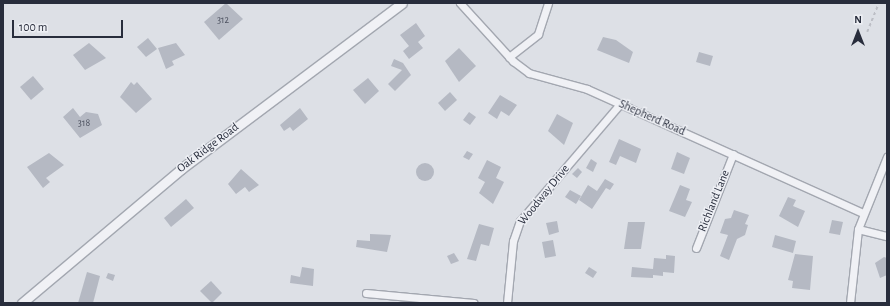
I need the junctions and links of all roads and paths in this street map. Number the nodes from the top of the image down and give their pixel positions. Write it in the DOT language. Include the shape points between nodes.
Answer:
graph roads {
  1 [pos="402,3"];
  2 [pos="460,3"];
  3 [pos="548,3"];
  4 [pos="879,3"];
  5 [pos="866,32"];
  6 [pos="509,57"];
  7 [pos="620,104"];
  8 [pos="733,154"];
  9 [pos="887,157"];
  10 [pos="863,213"];
  11 [pos="858,229"];
  12 [pos="887,236"];
  13 [pos="696,248"];
  14 [pos="366,293"];
  15 [pos="22,303"];
  16 [pos="474,303"];
  17 [pos="507,303"];
  18 [pos="850,303"];
  1 -- 15 [label="street, Oak Ridge Road" via="181,168"];
  2 -- 6 [label="street, Shepherd Road"];
  3 -- 6 [label="street" via="538,34"];
  4 -- 5 [label="path"];
  6 -- 7 [label="street, Shepherd Road" via="529,73 574,85"];
  7 -- 8 [label="street, Shepherd Road"];
  7 -- 17 [label="street, Woodway Drive" via="520,221 513,241"];
  8 -- 10 [label="street, Shepherd Road"];
  8 -- 13 [label="street, Richland Lane"];
  9 -- 10 [label="street"];
  10 -- 11 [label="street"];
  11 -- 12 [label="street"];
  11 -- 18 [label="street"];
  14 -- 16 [label="street"];
}
